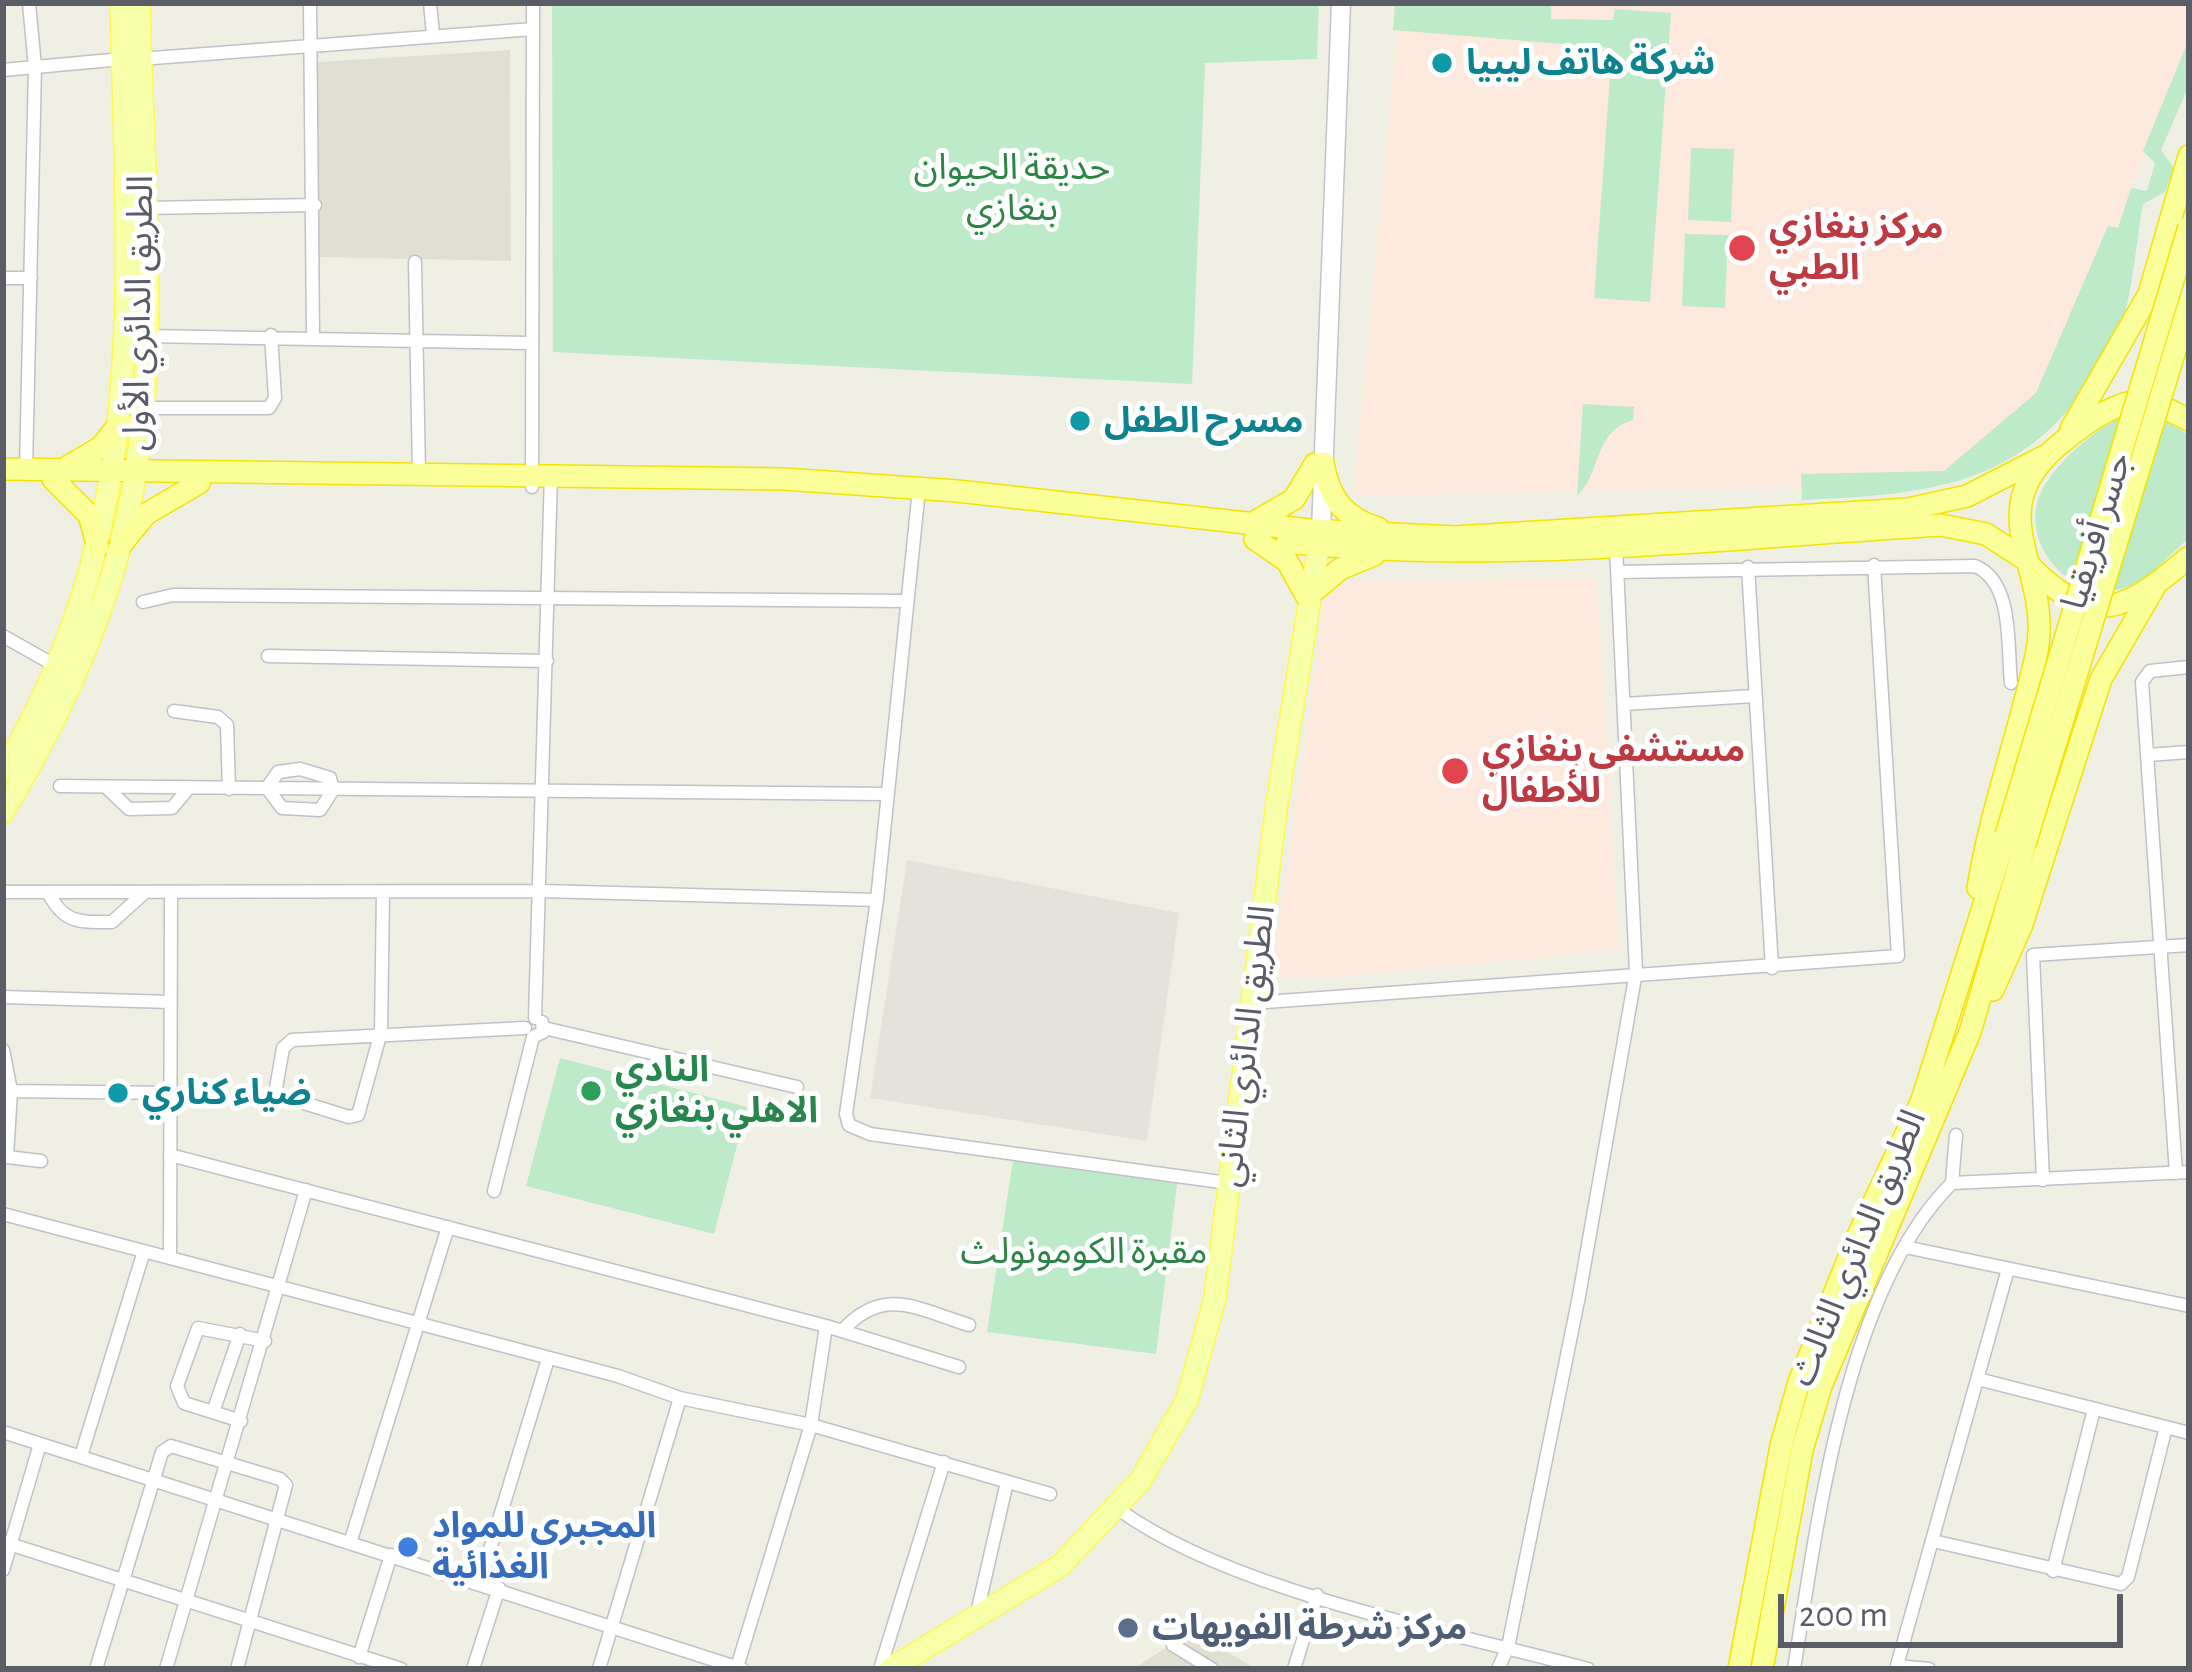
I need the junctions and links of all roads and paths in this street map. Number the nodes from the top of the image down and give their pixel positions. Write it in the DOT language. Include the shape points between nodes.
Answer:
graph roads {
  1 [pos="29,3"];
  2 [pos="121,3"];
  3 [pos="139,3"];
  4 [pos="310,3"];
  5 [pos="430,3"];
  6 [pos="533,3"];
  7 [pos="1330,3"];
  8 [pos="1341,3"];
  9 [pos="533,29"];
  10 [pos="433,34"];
  11 [pos="312,47"];
  12 [pos="131,59"];
  13 [pos="35,67"];
  14 [pos="3,70"];
  15 [pos="2189,156"];
  16 [pos="314,205"];
  17 [pos="144,208"];
  18 [pos="2189,227"];
  19 [pos="415,262"];
  20 [pos="3,278"];
  21 [pos="31,278"];
  22 [pos="2189,304"];
  23 [pos="271,335"];
  24 [pos="313,335"];
  25 [pos="145,336"];
  26 [pos="417,341"];
  27 [pos="530,343"];
  28 [pos="142,408"];
  29 [pos="2189,420"];
  30 [pos="121,422"];
  31 [pos="2063,441"];
  32 [pos="2043,458"];
  33 [pos="1319,464"];
  34 [pos="15,469"];
  35 [pos="419,473"];
  36 [pos="56,474"];
  37 [pos="125,475"];
  38 [pos="3,478"];
  39 [pos="541,480"];
  40 [pos="199,483"];
  41 [pos="918,499"];
  42 [pos="1251,531"];
  43 [pos="1402,535"];
  44 [pos="1315,538"];
  45 [pos="1616,544"];
  46 [pos="109,546"];
  47 [pos="1380,553"];
  48 [pos="2189,557"];
  49 [pos="2028,563"];
  50 [pos="1874,565"];
  51 [pos="1748,567"];
  52 [pos="1618,572"];
  53 [pos="2155,586"];
  54 [pos="1307,597"];
  55 [pos="548,599"];
  56 [pos="907,601"];
  57 [pos="143,602"];
  58 [pos="3,636"];
  59 [pos="268,656"];
  60 [pos="547,661"];
  61 [pos="56,666"];
  62 [pos="2189,667"];
  63 [pos="2011,682"];
  64 [pos="1754,696"];
  65 [pos="1624,704"];
  66 [pos="174,711"];
  67 [pos="2189,752"];
  68 [pos="2148,755"];
  69 [pos="3,772"];
  70 [pos="60,786"];
  71 [pos="107,788"];
  72 [pos="267,788"];
  73 [pos="188,789"];
  74 [pos="229,789"];
  75 [pos="333,790"];
  76 [pos="545,793"];
  77 [pos="886,794"];
  78 [pos="3,812"];
  79 [pos="2015,840"];
  80 [pos="542,891"];
  81 [pos="3,892"];
  82 [pos="48,892"];
  83 [pos="383,892"];
  84 [pos="143,893"];
  85 [pos="171,893"];
  86 [pos="877,900"];
  87 [pos="2189,944"];
  88 [pos="2162,946"];
  89 [pos="1969,948"];
  90 [pos="1772,968"];
  91 [pos="1636,972"];
  92 [pos="3,998"];
  93 [pos="170,1002"];
  94 [pos="1252,1003"];
  95 [pos="534,1028"];
  96 [pos="382,1032"];
  97 [pos="1970,1033"];
  98 [pos="3,1050"];
  99 [pos="796,1087"];
  100 [pos="11,1091"];
  101 [pos="170,1093"];
  102 [pos="5,1126"];
  103 [pos="1955,1135"];
  104 [pos="170,1155"];
  105 [pos="41,1161"];
  106 [pos="2182,1172"];
  107 [pos="2043,1180"];
  108 [pos="1228,1183"];
  109 [pos="1952,1183"];
  110 [pos="306,1190"];
  111 [pos="494,1191"];
  112 [pos="3,1214"];
  113 [pos="448,1227"];
  114 [pos="1905,1246"];
  115 [pos="144,1251"];
  116 [pos="170,1258"];
  117 [pos="2008,1269"];
  118 [pos="281,1287"];
  119 [pos="2189,1306"];
  120 [pos="419,1323"];
  121 [pos="969,1324"];
  122 [pos="826,1326"];
  123 [pos="842,1331"];
  124 [pos="239,1334"];
  125 [pos="265,1341"];
  126 [pos="548,1359"];
  127 [pos="959,1367"];
  128 [pos="1978,1379"];
  129 [pos="680,1398"];
  130 [pos="2093,1409"];
  131 [pos="213,1412"];
  132 [pos="241,1420"];
  133 [pos="811,1425"];
  134 [pos="2166,1427"];
  135 [pos="3,1432"];
  136 [pos="2189,1433"];
  137 [pos="40,1444"];
  138 [pos="81,1456"];
  139 [pos="944,1462"];
  140 [pos="228,1464"];
  141 [pos="152,1481"];
  142 [pos="1007,1482"];
  143 [pos="1050,1494"];
  144 [pos="217,1501"];
  145 [pos="1118,1509"];
  146 [pos="279,1520"];
  147 [pos="350,1540"];
  148 [pos="1933,1541"];
  149 [pos="7,1544"];
  150 [pos="391,1555"];
  151 [pos="3,1570"];
  152 [pos="2054,1570"];
  153 [pos="124,1580"];
  154 [pos="480,1582"];
  155 [pos="499,1588"];
  156 [pos="1317,1595"];
  157 [pos="186,1602"];
  158 [pos="975,1620"];
  159 [pos="252,1622"];
  160 [pos="613,1624"];
  161 [pos="1173,1645"];
  162 [pos="1508,1647"];
  163 [pos="359,1657"];
  164 [pos="381,1666"];
  165 [pos="740,1666"];
  166 [pos="1896,1667"];
  167 [pos="96,1669"];
  168 [pos="166,1669"];
  169 [pos="237,1669"];
  170 [pos="401,1669"];
  171 [pos="473,1669"];
  172 [pos="599,1669"];
  173 [pos="880,1669"];
  174 [pos="890,1669"];
  175 [pos="1212,1669"];
  176 [pos="1294,1669"];
  177 [pos="1498,1669"];
  178 [pos="1588,1669"];
  179 [pos="1739,1669"];
  180 [pos="1762,1669"];
  181 [pos="1794,1669"];
  182 [pos="1929,1669"];
  1 -- 13 [label="street"];
  2 -- 12 [label="main road, الطريق الدائري الأول"];
  3 -- 12 [label="main road, الطريق الدائري الأول"];
  4 -- 11 [label="street"];
  5 -- 10 [label="street"];
  6 -- 9 [label="street"];
  7 -- 33 [label="main road" via="1316,281"];
  8 -- 33 [label="main road"];
  9 -- 10 [label="street"];
  9 -- 27 [label="street"];
  10 -- 11 [label="street"];
  11 -- 12 [label="street"];
  11 -- 16 [label="street"];
  12 -- 13 [label="street"];
  12 -- 17 [label="main road, الطريق الدائري الأول"];
  12 -- 30 [label="main road, الطريق الدائري الأول"];
  13 -- 14 [label="street"];
  13 -- 21 [label="street"];
  15 -- 31 [label="highway" via="2149,294"];
  16 -- 17 [label="street"];
  16 -- 24 [label="street"];
  17 -- 25 [label="main road, الطريق الدائري الأول"];
  18 -- 79 [label="highway, جسر أفريقيا, bridge"];
  19 -- 26 [label="street"];
  20 -- 21 [label="street"];
  21 -- 34 [label="street"];
  22 -- 79 [label="highway, جسر أفريقيا, bridge"];
  23 -- 24 [label="street"];
  23 -- 25 [label="street"];
  23 -- 28 [label="street" via="269,408"];
  24 -- 26 [label="street"];
  25 -- 28 [label="main road, الطريق الدائري الأول"];
  26 -- 27 [label="street"];
  26 -- 35 [label="street"];
  27 -- 39 [label="street"];
  28 -- 37 [label="main road, الطريق الدائري الأول"];
  29 -- 31 [label="highway" via="2168,405 2128,401"];
  30 -- 36 [label="highway" via="101,447"];
  30 -- 37 [label="main road, الطريق الدائري الأول"];
  31 -- 32 [label="highway"];
  32 -- 43 [label="highway" via="1967,496 1909,509"];
  32 -- 49 [label="highway" via="2018,509"];
  33 -- 42 [label="highway" via="1281,511"];
  33 -- 43 [label="highway" via="1341,509"];
  33 -- 44 [label="main road"];
  34 -- 36 [label="highway"];
  35 -- 37 [label="highway"];
  35 -- 39 [label="highway"];
  36 -- 37 [label="highway"];
  36 -- 38 [label="highway"];
  36 -- 46 [label="highway"];
  37 -- 40 [label="highway"];
  37 -- 46 [label="main road, الطريق الدائري الأول"];
  39 -- 40 [label="highway"];
  39 -- 41 [label="highway"];
  39 -- 42 [label="highway" via="884,485"];
  39 -- 55 [label="street"];
  40 -- 46 [label="highway"];
  41 -- 42 [label="highway"];
  41 -- 56 [label="street"];
  42 -- 44 [label="highway"];
  42 -- 54 [label="highway" via="1287,561"];
  43 -- 44 [label="highway"];
  44 -- 47 [label="highway"];
  44 -- 54 [label="main road, الطريق الدائري الثاني"];
  45 -- 47 [label="highway"];
  45 -- 49 [label="highway" via="1941,525 1986,534"];
  45 -- 52 [label="street"];
  46 -- 61 [label="main road, الطريق الدائري الأول"];
  46 -- 78 [label="main road, الطريق الدائري الأول" via="52,724"];
  47 -- 54 [label="highway" via="1340,569"];
  48 -- 53 [label="highway"];
  49 -- 53 [label="highway" via="2068,598 2093,608"];
  49 -- 89 [label="highway" via="2041,623 2037,655 1984,853"];
  50 -- 51 [label="street"];
  50 -- 63 [label="street" via="1964,564 1990,573 2000,589"];
  50 -- 90 [label="street" via="1900,950 1893,958"];
  51 -- 52 [label="street"];
  51 -- 64 [label="street"];
  52 -- 65 [label="street"];
  53 -- 97 [label="highway" via="2101,679 2021,927"];
  54 -- 94 [label="main road, الطريق الدائري الثاني"];
  55 -- 56 [label="street"];
  55 -- 57 [label="street" via="173,595"];
  55 -- 60 [label="street"];
  56 -- 77 [label="street"];
  58 -- 61 [label="street"];
  59 -- 60 [label="street"];
  60 -- 76 [label="street"];
  61 -- 69 [label="main road, الطريق الدائري الأول"];
  62 -- 68 [label="street" via="2144,675"];
  64 -- 65 [label="street"];
  64 -- 90 [label="street"];
  65 -- 91 [label="street"];
  66 -- 74 [label="street" via="227,725"];
  67 -- 68 [label="street"];
  68 -- 88 [label="street"];
  70 -- 71 [label="street"];
  71 -- 73 [label="street"];
  71 -- 73 [label="street" via="129,809 172,808"];
  72 -- 74 [label="street"];
  72 -- 75 [label="street"];
  72 -- 75 [label="street" via="282,808 306,812 324,807"];
  73 -- 74 [label="street"];
  75 -- 76 [label="street"];
  76 -- 77 [label="street"];
  76 -- 80 [label="street"];
  77 -- 86 [label="street"];
  79 -- 89 [label="highway, الطريق الدائري الثالث"];
  79 -- 97 [label="highway, الطريق الدائري الثالث"];
  80 -- 83 [label="street"];
  80 -- 86 [label="street"];
  80 -- 95 [label="street"];
  81 -- 82 [label="street"];
  82 -- 84 [label="street"];
  82 -- 84 [label="street" via="74,922 112,922"];
  83 -- 85 [label="street"];
  83 -- 96 [label="street"];
  84 -- 85 [label="street"];
  85 -- 93 [label="street"];
  86 -- 108 [label="street" via="846,1114 856,1131"];
  87 -- 88 [label="street"];
  88 -- 106 [label="street"];
  88 -- 107 [label="street" via="2033,955"];
  89 -- 179 [label="highway, الطريق الدائري الثالث" via="1922,1100 1799,1382"];
  90 -- 91 [label="street"];
  91 -- 94 [label="street"];
  91 -- 162 [label="street"];
  92 -- 93 [label="street"];
  93 -- 101 [label="street"];
  94 -- 108 [label="main road, الطريق الدائري الثاني"];
  95 -- 96 [label="street"];
  95 -- 99 [label="street"];
  95 -- 111 [label="street"];
  96 -- 96 [label="street" via="289,1042 275,1094 356,1117"];
  97 -- 180 [label="highway, الطريق الدائري الثالث" via="1821,1386"];
  98 -- 100 [label="street"];
  100 -- 101 [label="street"];
  100 -- 102 [label="street"];
  101 -- 104 [label="street"];
  102 -- 105 [label="street" via="8,1159"];
  103 -- 109 [label="street"];
  104 -- 110 [label="street"];
  104 -- 116 [label="street"];
  106 -- 107 [label="street"];
  107 -- 109 [label="street"];
  108 -- 145 [label="main road, الطريق الدائري الثاني" via="1215,1298 1187,1400"];
  109 -- 114 [label="street"];
  110 -- 113 [label="street"];
  110 -- 118 [label="street"];
  112 -- 115 [label="street"];
  113 -- 120 [label="street"];
  113 -- 122 [label="street"];
  114 -- 117 [label="street"];
  114 -- 181 [label="street" via="1837,1428"];
  115 -- 116 [label="street"];
  115 -- 138 [label="street"];
  116 -- 118 [label="street"];
  117 -- 119 [label="street"];
  117 -- 128 [label="street"];
  118 -- 120 [label="street"];
  118 -- 125 [label="street"];
  120 -- 126 [label="street"];
  120 -- 147 [label="street"];
  121 -- 123 [label="street" via="885,1302"];
  122 -- 123 [label="street"];
  122 -- 133 [label="street"];
  123 -- 127 [label="street"];
  124 -- 125 [label="street"];
  124 -- 131 [label="street"];
  124 -- 131 [label="street" via="204,1326 193,1335 177,1396"];
  125 -- 132 [label="street"];
  126 -- 129 [label="street"];
  126 -- 154 [label="street"];
  128 -- 130 [label="street"];
  128 -- 148 [label="street"];
  129 -- 133 [label="street"];
  129 -- 160 [label="street"];
  130 -- 134 [label="street"];
  130 -- 152 [label="street"];
  131 -- 132 [label="street"];
  132 -- 140 [label="street"];
  133 -- 139 [label="street"];
  133 -- 165 [label="street"];
  134 -- 136 [label="street"];
  134 -- 152 [label="street" via="2128,1577 2111,1586"];
  135 -- 137 [label="street"];
  137 -- 138 [label="street"];
  137 -- 149 [label="street"];
  138 -- 141 [label="street"];
  139 -- 142 [label="street"];
  139 -- 173 [label="street"];
  140 -- 141 [label="street" via="168,1446"];
  140 -- 144 [label="street"];
  140 -- 146 [label="street" via="284,1482"];
  141 -- 144 [label="street"];
  141 -- 153 [label="street"];
  142 -- 143 [label="street"];
  142 -- 158 [label="street"];
  144 -- 146 [label="street"];
  144 -- 157 [label="street"];
  145 -- 156 [label="street" via="1185,1551"];
  145 -- 158 [label="main road, الطريق الدائري الثاني" via="1060,1565"];
  146 -- 147 [label="street"];
  146 -- 159 [label="street"];
  147 -- 150 [label="street"];
  148 -- 152 [label="street"];
  148 -- 166 [label="street"];
  149 -- 151 [label="street"];
  149 -- 153 [label="street"];
  150 -- 154 [label="street"];
  150 -- 163 [label="street"];
  153 -- 157 [label="street"];
  153 -- 167 [label="street"];
  154 -- 155 [label="street"];
  155 -- 160 [label="street"];
  155 -- 171 [label="street"];
  156 -- 162 [label="street"];
  156 -- 176 [label="street"];
  157 -- 159 [label="street"];
  157 -- 168 [label="street"];
  158 -- 174 [label="main road, الطريق الدائري الثاني"];
  159 -- 163 [label="street"];
  159 -- 169 [label="street"];
  160 -- 165 [label="street"];
  160 -- 172 [label="street"];
  161 -- 175 [label="street"];
  162 -- 177 [label="street"];
  162 -- 178 [label="street"];
  163 -- 164 [label="street"];
  164 -- 170 [label="street"];
  166 -- 182 [label="street"];
}
